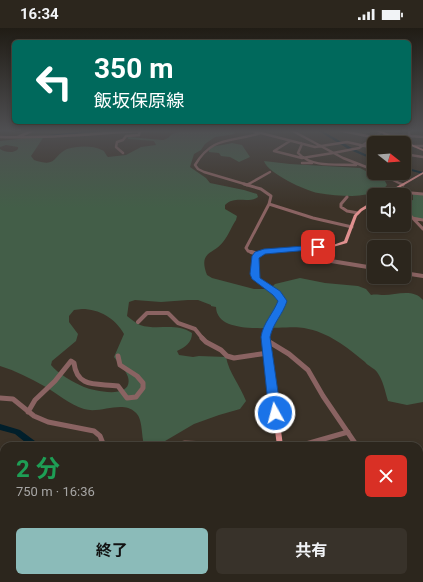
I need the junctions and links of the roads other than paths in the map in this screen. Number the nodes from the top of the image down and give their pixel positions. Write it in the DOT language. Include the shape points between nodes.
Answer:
graph roads {
  1 [pos="201,156"];
  2 [pos="293,156"];
  3 [pos="313,156"];
  4 [pos="342,156"];
  5 [pos="302,158"];
  6 [pos="302,163"];
  7 [pos="316,163"];
  8 [pos="360,164"];
  9 [pos="367,167"];
  10 [pos="270,172"];
  11 [pos="422,174"];
  12 [pos="393,180"];
  13 [pos="247,185"];
  14 [pos="403,185"];
  15 [pos="396,188"];
  16 [pos="411,194"];
  17 [pos="423,194"];
  18 [pos="347,197"];
  19 [pos="269,204"];
  20 [pos="367,207"];
  21 [pos="358,213"];
  22 [pos="411,218"];
  23 [pos="423,220"];
  24 [pos="352,227"];
  25 [pos="423,229"];
  26 [pos="318,247"];
  27 [pos="258,254"];
  28 [pos="367,267"];
  29 [pos="411,274"];
  30 [pos="423,276"];
  31 [pos="138,322"];
  32 [pos="266,340"];
  33 [pos="268,353"];
  34 [pos="118,356"];
  35 [pos="0,398"];
  36 [pos="28,412"];
  37 [pos="348,432"];
  38 [pos="102,442"];
  39 [pos="279,442"];
  40 [pos="313,442"];
  41 [pos="354,442"];
  1 -- 13 [label="street" via="195,164 198,169"];
  2 -- 5 [label="street"];
  3 -- 5 [label="street"];
  4 -- 8 [label="street"];
  5 -- 7 [label="street"];
  6 -- 7 [label="street"];
  7 -- 8 [label="street"];
  8 -- 9 [label="street"];
  10 -- 13 [label="street"];
  11 -- 14 [label="main road"];
  12 -- 14 [label="street"];
  13 -- 19 [label="street" via="268,193 271,198"];
  14 -- 15 [label="main road"];
  16 -- 17 [label="street"];
  18 -- 21 [label="street" via="341,207"];
  19 -- 24 [label="street"];
  19 -- 27 [label="street" via="246,248"];
  20 -- 21 [label="main road"];
  21 -- 24 [label="main road"];
  22 -- 23 [label="street"];
  22 -- 25 [label="street"];
  24 -- 26 [label="main road" via="346,242"];
  26 -- 27 [label="main road"];
  26 -- 28 [label="street" via="331,261"];
  27 -- 32 [label="main road" via="254,259 255,277 278,294 283,301 280,310 267,328"];
  29 -- 30 [label="street"];
  31 -- 33 [label="street" via="147,313 168,313 178,323 197,330 206,342 229,357"];
  32 -- 33 [label="main road"];
  32 -- 37 [label="street" via="308,370"];
  33 -- 39 [label="main road"];
  34 -- 36 [label="street" via="120,366 137,376 143,383 143,388 136,397 127,398 118,386 85,383 77,376 74,363 71,361 35,400"];
  35 -- 36 [label="street" via="13,400"];
  36 -- 38 [label="street" via="56,424 94,431"];
  37 -- 40 [label="street"];
  37 -- 41 [label="street"];
}
